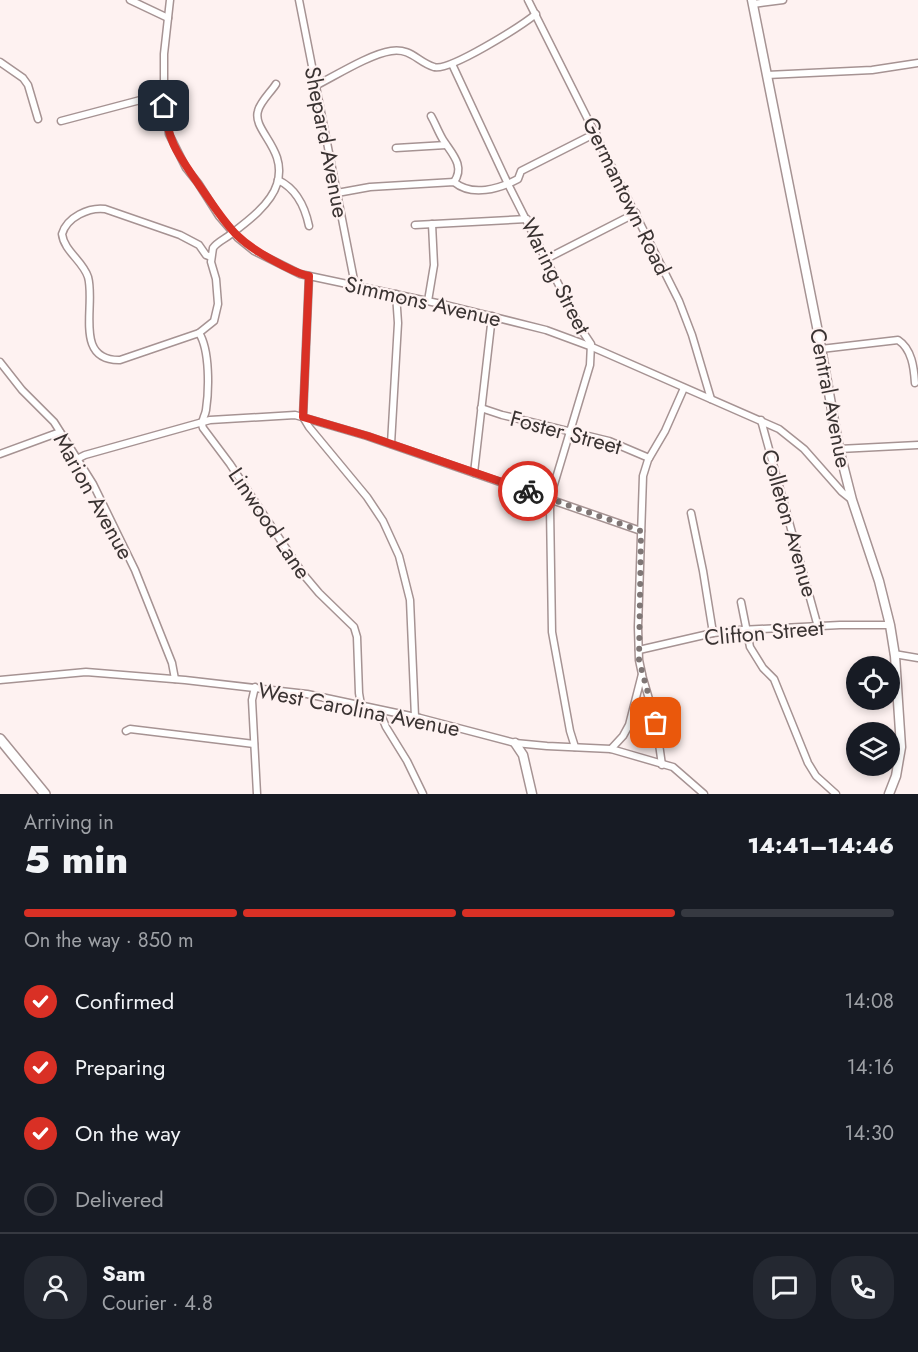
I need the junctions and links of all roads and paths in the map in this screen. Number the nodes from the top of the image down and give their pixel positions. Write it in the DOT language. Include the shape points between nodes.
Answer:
graph roads {
  1 [pos="130,0"];
  2 [pos="170,0"];
  3 [pos="299,0"];
  4 [pos="528,0"];
  5 [pos="783,0"];
  6 [pos="753,2"];
  7 [pos="536,14"];
  8 [pos="168,18"];
  9 [pos="0,62"];
  10 [pos="918,63"];
  11 [pos="452,64"];
  12 [pos="767,75"];
  13 [pos="276,84"];
  14 [pos="315,86"];
  15 [pos="164,98"];
  16 [pos="431,116"];
  17 [pos="38,119"];
  18 [pos="61,121"];
  19 [pos="596,133"];
  20 [pos="444,142"];
  21 [pos="396,148"];
  22 [pos="278,180"];
  23 [pos="454,182"];
  24 [pos="508,184"];
  25 [pos="337,193"];
  26 [pos="636,213"];
  27 [pos="526,219"];
  28 [pos="415,225"];
  29 [pos="432,225"];
  30 [pos="309,226"];
  31 [pos="233,233"];
  32 [pos="211,257"];
  33 [pos="546,259"];
  34 [pos="309,276"];
  35 [pos="355,285"];
  36 [pos="396,294"];
  37 [pos="428,301"];
  38 [pos="492,316"];
  39 [pos="199,333"];
  40 [pos="592,347"];
  41 [pos="821,349"];
  42 [pos="0,362"];
  43 [pos="915,383"];
  44 [pos="684,388"];
  45 [pos="711,399"];
  46 [pos="481,408"];
  47 [pos="303,417"];
  48 [pos="761,420"];
  49 [pos="201,422"];
  50 [pos="571,431"];
  51 [pos="60,432"];
  52 [pos="391,444"];
  53 [pos="918,445"];
  54 [pos="839,449"];
  55 [pos="0,454"];
  56 [pos="649,458"];
  57 [pos="77,459"];
  58 [pos="474,473"];
  59 [pos="551,499"];
  60 [pos="852,500"];
  61 [pos="691,513"];
  62 [pos="641,531"];
  63 [pos="741,602"];
  64 [pos="890,625"];
  65 [pos="818,627"];
  66 [pos="748,630"];
  67 [pos="713,633"];
  68 [pos="639,650"];
  69 [pos="894,654"];
  70 [pos="918,654"];
  71 [pos="909,657"];
  72 [pos="918,658"];
  73 [pos="642,674"];
  74 [pos="175,679"];
  75 [pos="0,680"];
  76 [pos="255,687"];
  77 [pos="361,705"];
  78 [pos="379,710"];
  79 [pos="415,717"];
  80 [pos="126,731"];
  81 [pos="0,739"];
  82 [pos="515,743"];
  83 [pos="254,744"];
  84 [pos="575,747"];
  85 [pos="611,749"];
  86 [pos="662,765"];
  87 [pos="45,794"];
  88 [pos="257,794"];
  89 [pos="423,794"];
  90 [pos="532,794"];
  91 [pos="704,794"];
  92 [pos="836,794"];
  93 [pos="889,794"];
  1 -- 8 [label="street"];
  2 -- 8 [label="street, Simmons Avenue"];
  3 -- 14 [label="street, Shepard Avenue"];
  4 -- 7 [label="street, Germantown Road"];
  5 -- 6 [label="street"];
  6 -- 12 [label="street, Central Avenue"];
  7 -- 11 [label="street" via="510,33"];
  7 -- 19 [label="street, Germantown Road"];
  8 -- 15 [label="street, Simmons Avenue"];
  9 -- 17 [label="street" via="28,85"];
  10 -- 12 [label="street" via="872,70"];
  11 -- 14 [label="street" via="437,68 406,52 390,51"];
  11 -- 24 [label="street, Waring Street"];
  12 -- 41 [label="street, Central Avenue"];
  13 -- 22 [label="street" via="258,111 258,120 279,159"];
  14 -- 25 [label="street, Shepard Avenue"];
  15 -- 18 [label="street" via="147,98"];
  15 -- 31 [label="street, Simmons Avenue" via="166,125 176,152"];
  16 -- 20 [label="street"];
  19 -- 24 [label="street" via="521,171"];
  19 -- 26 [label="street, Germantown Road"];
  20 -- 21 [label="street"];
  20 -- 23 [label="street" via="457,162 458,176"];
  22 -- 30 [label="street" via="293,189 306,211"];
  22 -- 31 [label="street" via="269,199"];
  23 -- 24 [label="street" via="471,191"];
  23 -- 25 [label="street"];
  24 -- 27 [label="street, Waring Street"];
  25 -- 35 [label="street, Shepard Avenue"];
  26 -- 33 [label="street"];
  26 -- 45 [label="street, Germantown Road" via="684,313"];
  27 -- 29 [label="street"];
  27 -- 33 [label="street, Waring Street"];
  28 -- 29 [label="street"];
  29 -- 37 [label="street" via="434,265"];
  31 -- 32 [label="street" via="214,246"];
  31 -- 34 [label="street, Simmons Avenue" via="254,250"];
  32 -- 39 [label="street" via="218,308 214,321"];
  32 -- 39 [label="street" via="180,235 105,209 95,208 81,214 68,222 62,234 88,277 89,338 103,356 120,360"];
  33 -- 40 [label="street, Waring Street"];
  34 -- 35 [label="street, Simmons Avenue"];
  34 -- 47 [label="street"];
  35 -- 36 [label="street, Simmons Avenue"];
  36 -- 37 [label="street, Simmons Avenue"];
  36 -- 52 [label="street"];
  37 -- 38 [label="street, Simmons Avenue"];
  38 -- 40 [label="street, Simmons Avenue"];
  38 -- 46 [label="street"];
  39 -- 49 [label="street" via="207,357 206,411"];
  40 -- 44 [label="street, Simmons Avenue"];
  40 -- 50 [label="street, Waring Street"];
  41 -- 43 [label="street" via="898,340 911,357"];
  41 -- 54 [label="street, Central Avenue"];
  42 -- 51 [label="street, Marion Avenue"];
  44 -- 45 [label="street, Simmons Avenue"];
  44 -- 56 [label="street"];
  45 -- 48 [label="street, Simmons Avenue"];
  46 -- 50 [label="street, Foster Street"];
  46 -- 58 [label="street"];
  47 -- 49 [label="street" via="289,414"];
  47 -- 52 [label="street"];
  47 -- 79 [label="street" via="383,521 399,556 411,600"];
  48 -- 60 [label="street, Simmons Avenue" via="792,438"];
  48 -- 65 [label="street, Colleton Avenue"];
  49 -- 57 [label="street"];
  49 -- 77 [label="street, Linwood Lane" via="303,574 354,627"];
  50 -- 56 [label="street, Foster Street" via="618,444"];
  50 -- 59 [label="street, Waring Street"];
  51 -- 55 [label="street"];
  51 -- 57 [label="street, Marion Avenue"];
  52 -- 58 [label="street"];
  53 -- 54 [label="street"];
  54 -- 60 [label="street, Central Avenue"];
  56 -- 62 [label="street" via="642,482"];
  57 -- 74 [label="street, Marion Avenue" via="106,507 135,570"];
  58 -- 59 [label="street"];
  59 -- 62 [label="street"];
  59 -- 84 [label="street, Waring Street" via="552,632"];
  60 -- 64 [label="street, Central Avenue"];
  61 -- 67 [label="street"];
  62 -- 68 [label="street"];
  63 -- 66 [label="street"];
  64 -- 65 [label="street, Clifton Street"];
  64 -- 69 [label="street, Central Avenue"];
  65 -- 66 [label="street, Clifton Street"];
  66 -- 67 [label="street, Clifton Street"];
  66 -- 92 [label="street" via="750,647 774,679 808,763"];
  67 -- 68 [label="street, Clifton Street"];
  68 -- 73 [label="street"];
  69 -- 71 [label="street"];
  69 -- 93 [label="street, Central Avenue" via="901,747"];
  70 -- 71 [label="street"];
  71 -- 72 [label="street"];
  73 -- 85 [label="street" via="629,725"];
  73 -- 86 [label="street" via="656,723"];
  74 -- 75 [label="street, West Carolina Avenue" via="86,672"];
  74 -- 76 [label="street, West Carolina Avenue"];
  76 -- 77 [label="street, West Carolina Avenue"];
  76 -- 83 [label="street"];
  77 -- 78 [label="street, West Carolina Avenue"];
  78 -- 79 [label="street, West Carolina Avenue"];
  78 -- 89 [label="street"];
  79 -- 82 [label="street, West Carolina Avenue"];
  80 -- 83 [label="street"];
  81 -- 87 [label="main road"];
  82 -- 84 [label="street, West Carolina Avenue"];
  82 -- 90 [label="street" via="523,755"];
  83 -- 88 [label="street"];
  84 -- 85 [label="street, West Carolina Avenue"];
  85 -- 86 [label="street, West Carolina Avenue"];
  86 -- 91 [label="street, West Carolina Avenue" via="673,767"];
}
